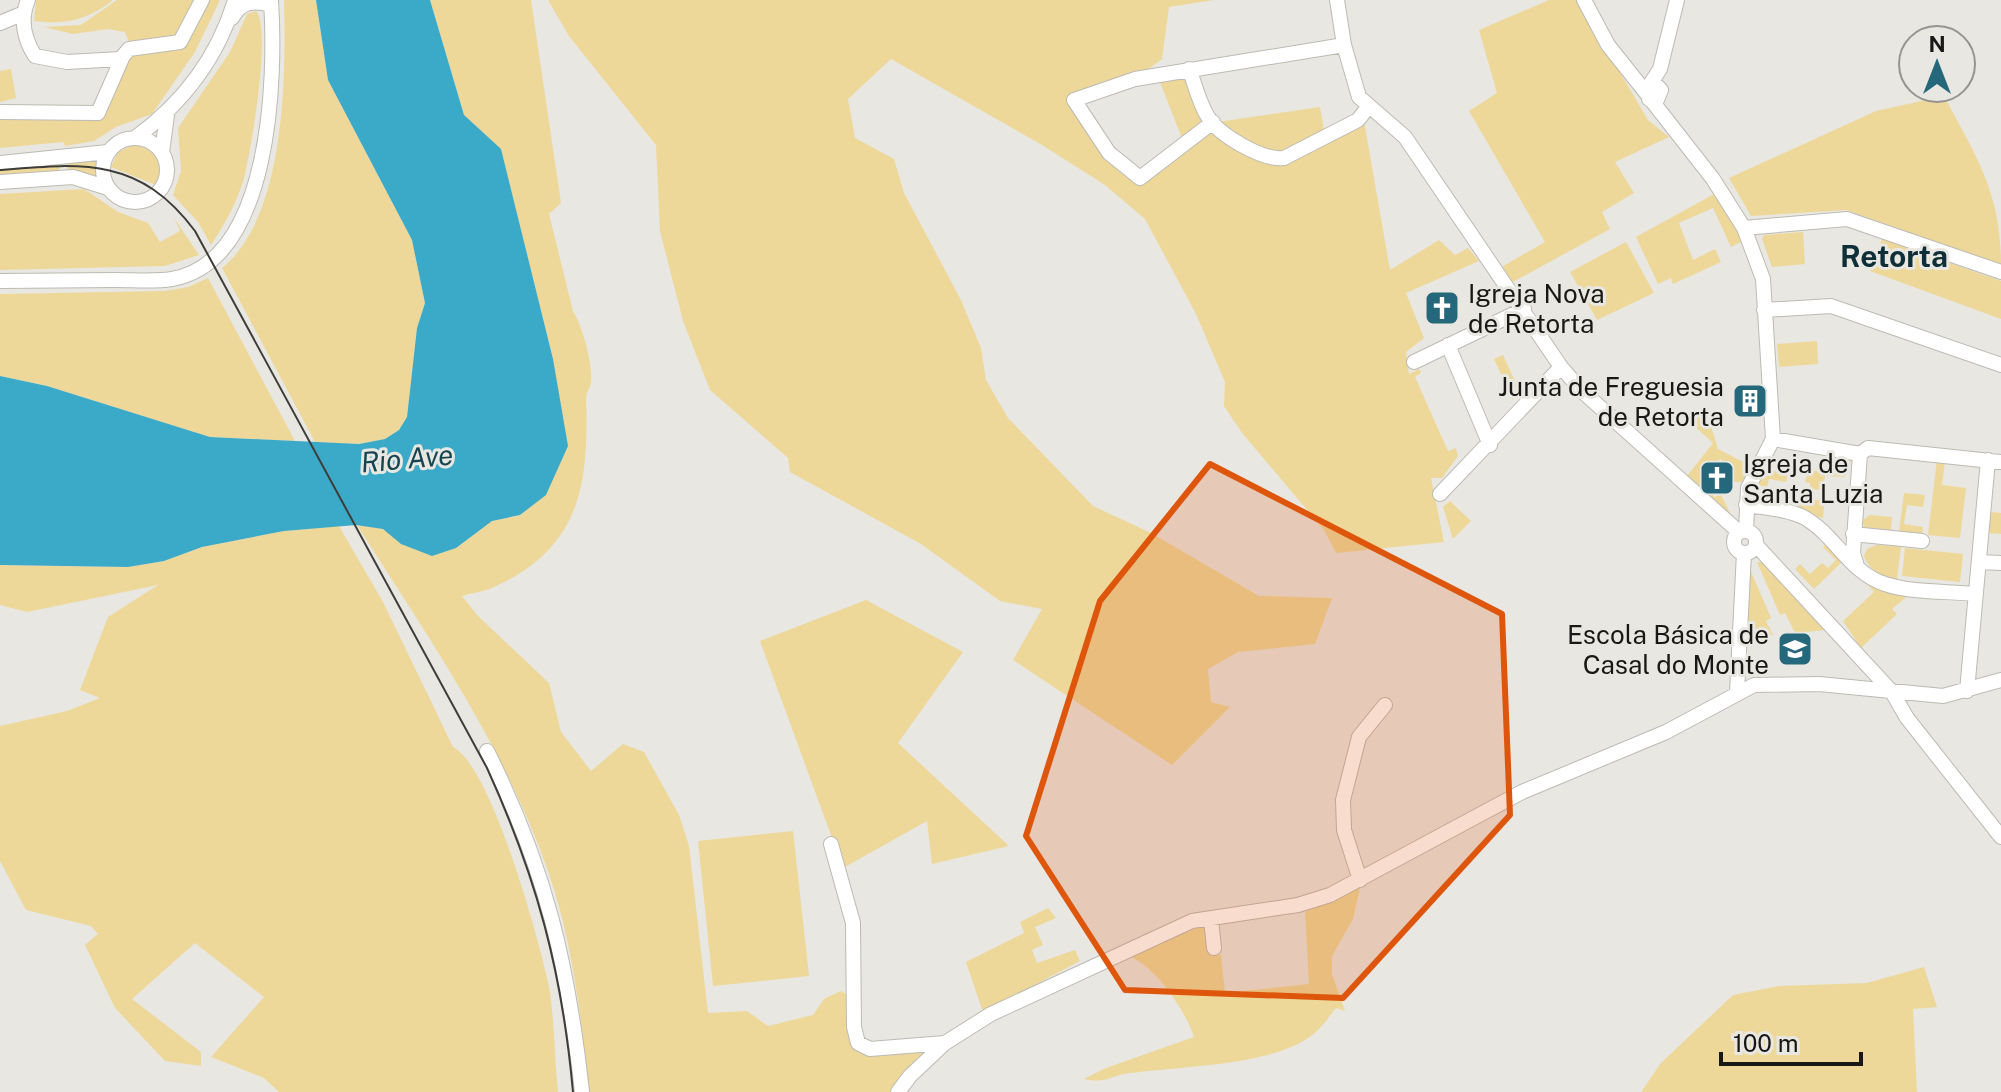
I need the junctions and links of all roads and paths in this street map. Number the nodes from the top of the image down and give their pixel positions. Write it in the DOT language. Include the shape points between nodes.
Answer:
graph roads {
  1 [pos="202,0"];
  2 [pos="235,0"];
  3 [pos="1337,0"];
  4 [pos="1584,0"];
  5 [pos="1677,0"];
  6 [pos="271,2"];
  7 [pos="26,7"];
  8 [pos="0,23"];
  9 [pos="227,25"];
  10 [pos="1344,45"];
  11 [pos="121,59"];
  12 [pos="1189,69"];
  13 [pos="1655,88"];
  14 [pos="1369,106"];
  15 [pos="0,112"];
  16 [pos="167,115"];
  17 [pos="1213,122"];
  18 [pos="135,138"];
  19 [pos="108,152"];
  20 [pos="162,152"];
  21 [pos="0,163"];
  22 [pos="0,182"];
  23 [pos="108,188"];
  24 [pos="1744,228"];
  25 [pos="2001,272"];
  26 [pos="0,281"];
  27 [pos="1524,309"];
  28 [pos="1764,310"];
  29 [pos="1448,345"];
  30 [pos="1414,362"];
  31 [pos="2001,365"];
  32 [pos="1561,367"];
  33 [pos="1773,439"];
  34 [pos="1490,445"];
  35 [pos="1860,454"];
  36 [pos="1994,461"];
  37 [pos="1440,494"];
  38 [pos="1746,505"];
  39 [pos="1743,532"];
  40 [pos="1853,534"];
  41 [pos="1922,541"];
  42 [pos="1750,549"];
  43 [pos="1980,562"];
  44 [pos="2001,563"];
  45 [pos="1857,567"];
  46 [pos="1976,594"];
  47 [pos="2001,680"];
  48 [pos="1967,691"];
  49 [pos="1737,692"];
  50 [pos="1892,692"];
  51 [pos="1385,705"];
  52 [pos="487,751"];
  53 [pos="2001,837"];
  54 [pos="831,844"];
  55 [pos="1360,880"];
  56 [pos="1211,919"];
  57 [pos="1214,948"];
  58 [pos="945,1043"];
  59 [pos="582,1092"];
  60 [pos="898,1092"];
  1 -- 11 [label="street" via="180,42 129,49"];
  2 -- 9 [label="street"];
  3 -- 10 [label="street"];
  4 -- 13 [label="street" via="1634,80"];
  5 -- 13 [label="street"];
  6 -- 9 [label="street" via="242,4"];
  6 -- 26 [label="street" via="264,143 246,209 220,255 171,279"];
  7 -- 8 [label="street"];
  7 -- 11 [label="street" via="26,42 35,56 67,62"];
  9 -- 16 [label="street" via="208,61"];
  10 -- 12 [label="street"];
  10 -- 14 [label="street" via="1355,87"];
  11 -- 15 [label="street" via="98,113"];
  12 -- 17 [label="street"];
  12 -- 17 [label="street" via="1135,79 1074,100 1109,153 1140,178"];
  13 -- 24 [label="street" via="1662,114"];
  14 -- 17 [label="street" via="1358,120 1272,160 1255,154"];
  14 -- 27 [label="street" via="1405,137"];
  16 -- 18 [label="street"];
  16 -- 20 [label="street"];
  18 -- 19 [label="street"];
  18 -- 20 [label="street"];
  19 -- 21 [label="street"];
  19 -- 23 [label="street" via="103,167"];
  20 -- 23 [label="street" via="167,173 155,196 125,201"];
  22 -- 23 [label="street" via="73,177"];
  24 -- 25 [label="street" via="1847,219"];
  24 -- 28 [label="street" via="1763,279"];
  27 -- 29 [label="street"];
  27 -- 32 [label="street"];
  28 -- 31 [label="street" via="1831,306"];
  28 -- 33 [label="street"];
  29 -- 30 [label="street"];
  29 -- 34 [label="street"];
  32 -- 34 [label="street"];
  32 -- 39 [label="street"];
  33 -- 35 [label="street"];
  33 -- 38 [label="street" via="1751,479"];
  34 -- 37 [label="street"];
  35 -- 36 [label="street" via="1868,448"];
  35 -- 40 [label="street"];
  36 -- 43 [label="street"];
  38 -- 39 [label="street"];
  38 -- 45 [label="street" via="1809,520"];
  39 -- 42 [label="street" via="1753,534"];
  40 -- 41 [label="street"];
  40 -- 45 [label="street"];
  42 -- 49 [label="street"];
  42 -- 50 [label="street"];
  43 -- 44 [label="street"];
  43 -- 46 [label="street"];
  45 -- 46 [label="street" via="1886,585"];
  46 -- 48 [label="street"];
  47 -- 48 [label="street"];
  48 -- 50 [label="street" via="1943,696"];
  49 -- 50 [label="street" via="1772,682"];
  49 -- 55 [label="street" via="1666,732 1522,792"];
  50 -- 53 [label="street"];
  51 -- 55 [label="street" via="1359,737 1343,800 1344,830"];
  52 -- 59 [label="street" via="513,803 550,907 573,1004"];
  54 -- 58 [label="street" via="853,923 858,1043 870,1049"];
  55 -- 56 [label="street" via="1298,905"];
  56 -- 57 [label="street"];
  56 -- 58 [label="street" via="1192,921 991,1014"];
  58 -- 60 [label="street"];
}
